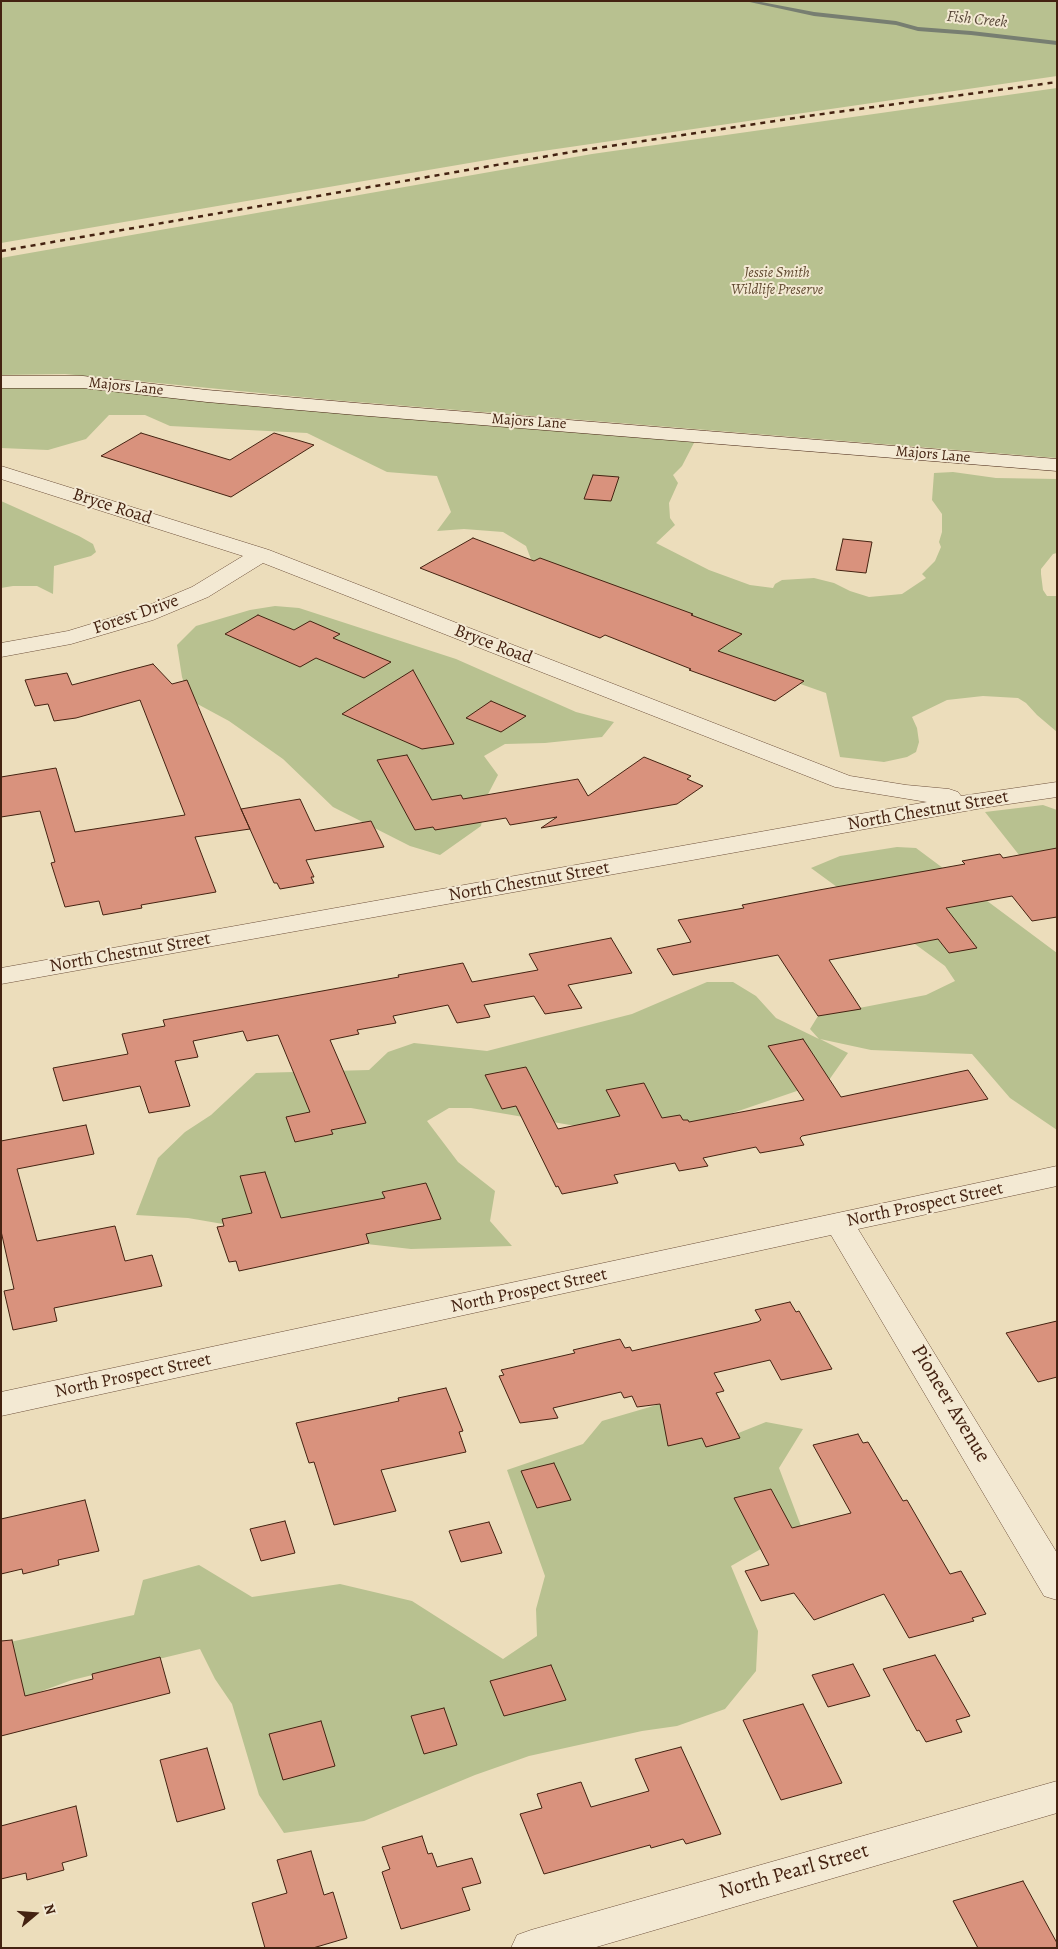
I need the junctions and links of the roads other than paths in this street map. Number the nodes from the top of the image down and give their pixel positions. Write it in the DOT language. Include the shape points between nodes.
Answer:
graph roads {
  1 [pos="1,382"];
  2 [pos="1057,465"];
  3 [pos="1,472"];
  4 [pos="261,555"];
  5 [pos="1,650"];
  6 [pos="844,782"];
  7 [pos="1057,789"];
  8 [pos="988,799"];
  9 [pos="849,825"];
  10 [pos="1,976"];
  11 [pos="1057,1176"];
  12 [pos="839,1223"];
  13 [pos="1,1404"];
  14 [pos="1057,1586"];
  15 [pos="1057,1796"];
  16 [pos="531,1948"];
  1 -- 2 [label="street, Majors Lane" via="83,382 316,405"];
  3 -- 4 [label="street, Bryce Road"];
  4 -- 5 [label="street, Forest Drive" via="200,592 144,615 70,637"];
  4 -- 6 [label="street, Bryce Road"];
  6 -- 8 [label="street, Bryce Road" via="906,793"];
  6 -- 9 [label="street" via="865,800 866,809 862,817"];
  7 -- 8 [label="street, North Chestnut Street"];
  8 -- 9 [label="street, North Chestnut Street"];
  9 -- 10 [label="street, North Chestnut Street"];
  11 -- 12 [label="street, North Prospect Street"];
  12 -- 13 [label="street, North Prospect Street"];
  12 -- 14 [label="street, Pioneer Avenue"];
  15 -- 16 [label="street, North Pearl Street"];
}
